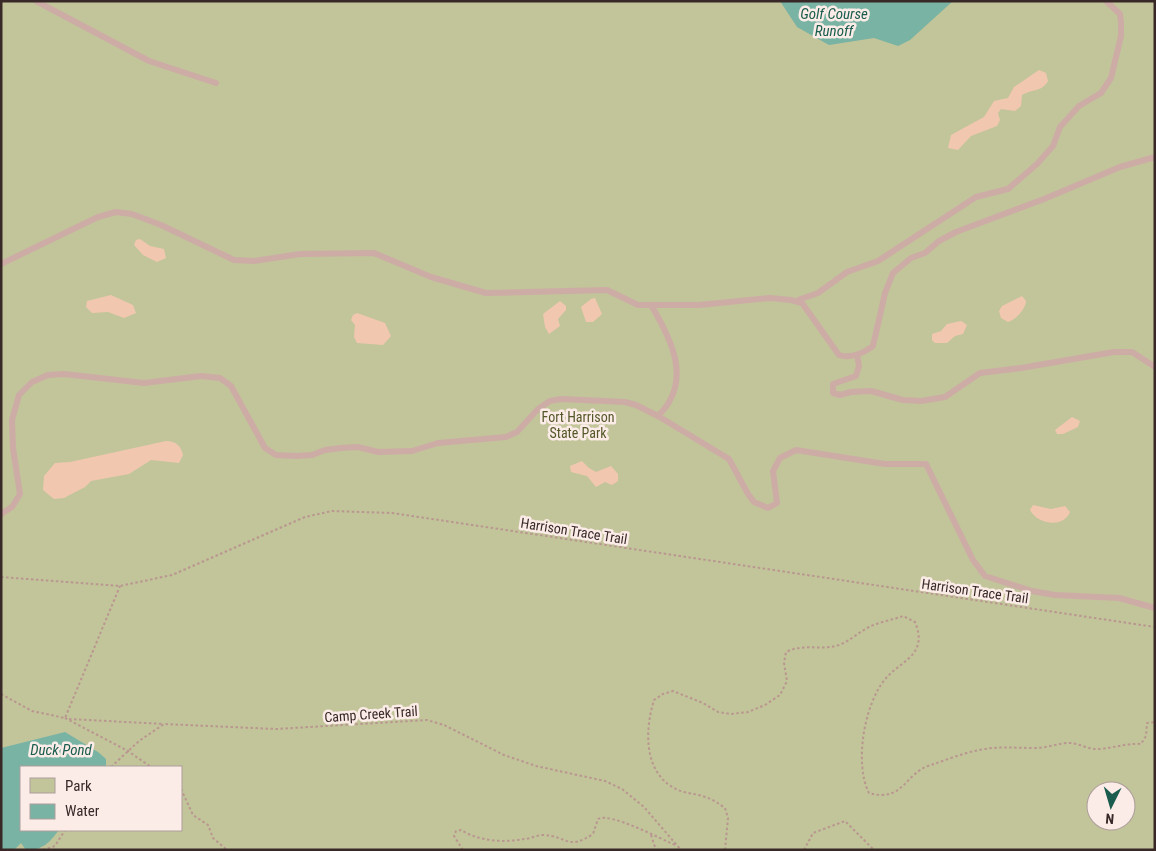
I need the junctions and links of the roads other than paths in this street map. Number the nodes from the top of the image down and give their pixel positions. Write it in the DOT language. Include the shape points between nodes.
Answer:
graph roads {
  1 [pos="36,1"];
  2 [pos="1106,1"];
  3 [pos="216,83"];
  4 [pos="1155,157"];
  5 [pos="1,264"];
  6 [pos="794,301"];
  7 [pos="651,305"];
  8 [pos="857,354"];
  9 [pos="1155,367"];
  10 [pos="658,416"];
  11 [pos="1,514"];
  12 [pos="1155,608"];
  1 -- 3 [label="lane" via="150,61"];
  2 -- 6 [label="lane" via="1120,14 1121,23 1111,78 1101,93 1079,106 1060,127 1053,146 1037,164 1008,189 969,201 878,261 847,272 808,298"];
  4 -- 8 [label="lane" via="1120,167 956,232 925,253 911,258 893,273 873,346"];
  5 -- 7 [label="lane" via="98,217 116,212 162,225 234,260 374,252 431,277 486,293 607,290 638,306"];
  6 -- 7 [label="lane" via="770,298 700,305"];
  6 -- 8 [label="lane" via="802,303 839,355"];
  7 -- 10 [label="lane" via="676,354 676,381 670,404"];
  8 -- 9 [label="lane" via="859,366 856,376 833,384 833,393 871,391 902,400 921,401 945,397 980,373 1114,352 1132,352"];
  10 -- 11 [label="lane" via="625,402 562,399 550,401 517,432 506,436 438,443 412,451 378,452 358,447 325,450 312,456 276,455 265,448 231,386 220,378 182,376 144,383 90,375 48,376 32,382 19,395 14,408 13,448 20,494 12,507"];
  10 -- 12 [label="lane" via="729,460 754,502 768,508 777,503 772,471 780,458 796,450 886,464 926,464 973,560 985,576 1032,591 1119,598"];
}
